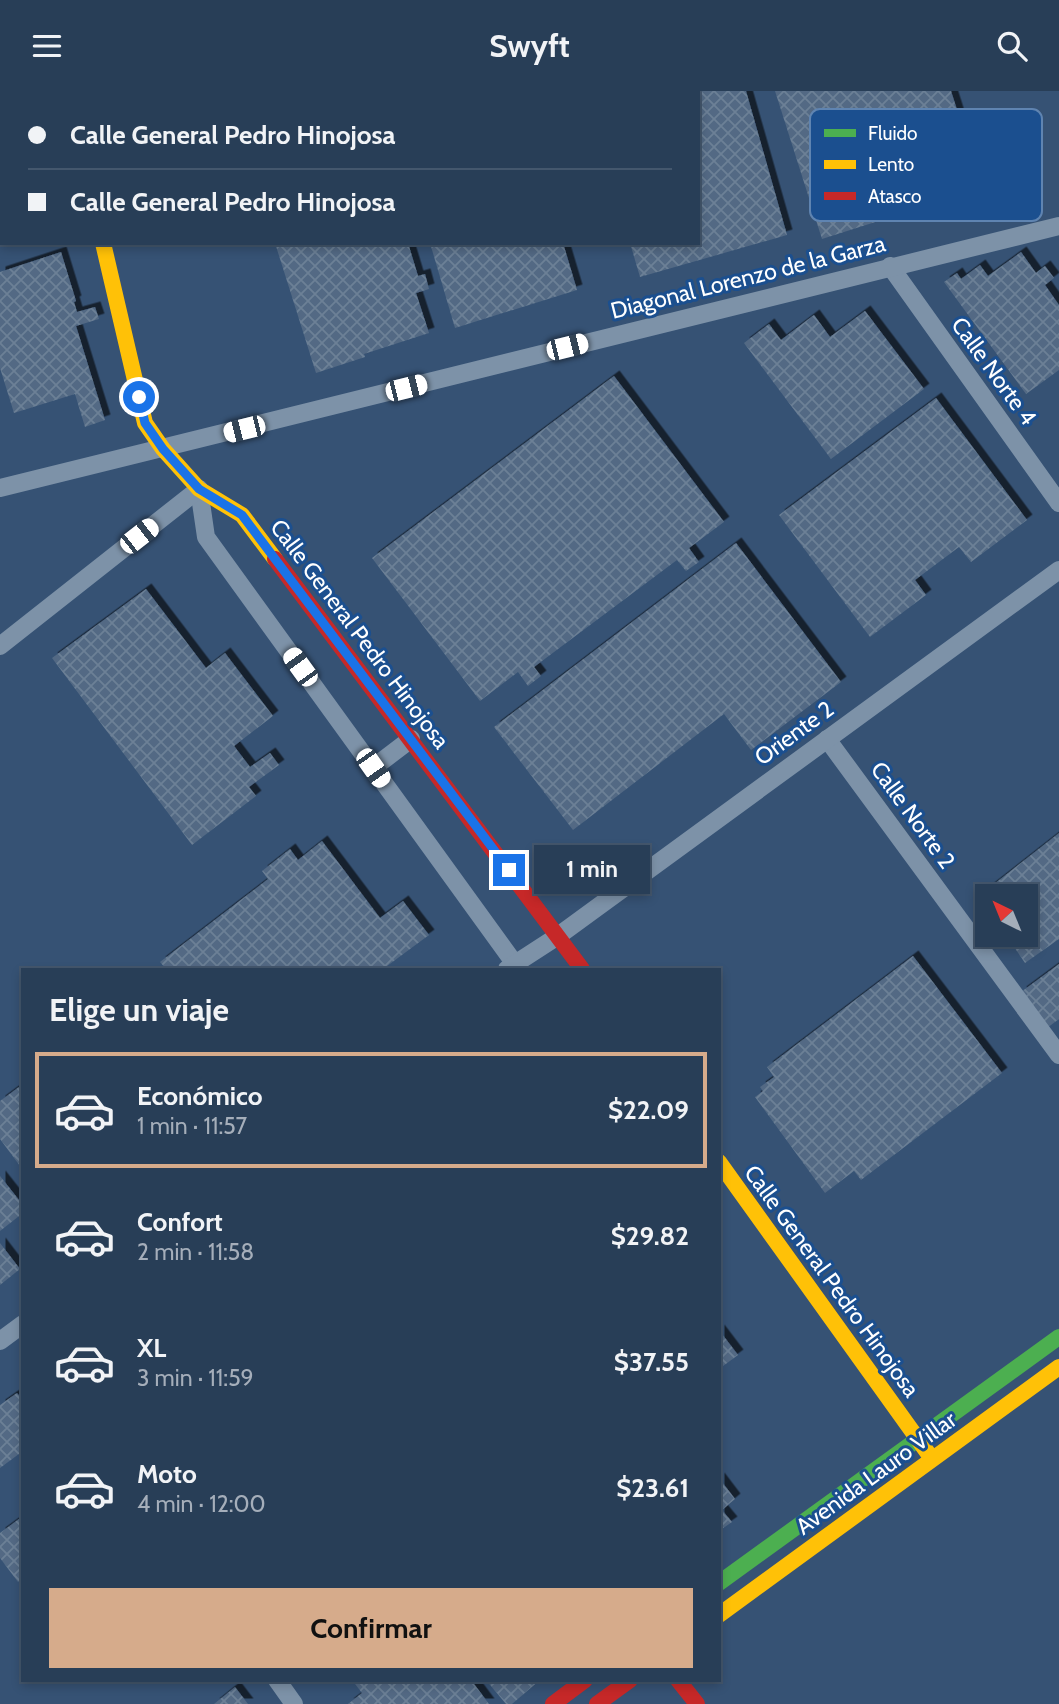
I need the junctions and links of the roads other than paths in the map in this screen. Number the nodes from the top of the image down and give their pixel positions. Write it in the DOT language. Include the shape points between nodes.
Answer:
graph roads {
  1 [pos="1059,226"];
  2 [pos="103,245"];
  3 [pos="890,267"];
  4 [pos="163,449"];
  5 [pos="0,488"];
  6 [pos="199,489"];
  7 [pos="1059,503"];
  8 [pos="1059,570"];
  9 [pos="0,646"];
  10 [pos="411,739"];
  11 [pos="827,739"];
  12 [pos="373,768"];
  13 [pos="558,936"];
  14 [pos="511,967"];
  15 [pos="581,968"];
  16 [pos="1059,1055"];
  17 [pos="721,1165"];
  18 [pos="21,1325"];
  19 [pos="1059,1337"];
  20 [pos="0,1341"];
  21 [pos="1059,1367"];
  22 [pos="918,1440"];
  23 [pos="933,1460"];
  24 [pos="721,1582"];
  25 [pos="721,1614"];
  26 [pos="278,1682"];
  27 [pos="582,1682"];
  28 [pos="627,1682"];
  29 [pos="680,1682"];
  30 [pos="294,1704"];
  31 [pos="552,1704"];
  32 [pos="597,1704"];
  33 [pos="697,1704"];
  1 -- 3 [label="street, Diagonal Lorenzo de la Garza"];
  2 -- 4 [label="street, Calle General Pedro Hinojosa" via="145,423"];
  3 -- 4 [label="street, Diagonal Lorenzo de la Garza"];
  3 -- 7 [label="street, Calle Norte 4"];
  4 -- 5 [label="street, Diagonal Lorenzo de la Garza"];
  4 -- 6 [label="street, Calle General Pedro Hinojosa"];
  6 -- 9 [label="street"];
  6 -- 10 [label="street, Calle General Pedro Hinojosa" via="242,515"];
  6 -- 12 [label="street" via="206,537"];
  8 -- 11 [label="street, Oriente 2"];
  10 -- 12 [label="street"];
  10 -- 13 [label="street, Calle General Pedro Hinojosa"];
  11 -- 13 [label="street, Oriente 2"];
  11 -- 16 [label="street, Calle Norte 2"];
  12 -- 14 [label="street"];
  13 -- 14 [label="street, Oriente 2"];
  13 -- 15 [label="street, Calle General Pedro Hinojosa"];
  17 -- 22 [label="street, Calle General Pedro Hinojosa"];
  18 -- 20 [label="street"];
  19 -- 22 [label="street, Avenida Lauro Villar"];
  21 -- 23 [label="street, Avenida Lauro Villar"];
  22 -- 23 [label="street, Calle General Pedro Hinojosa"];
  22 -- 24 [label="street, Avenida Lauro Villar"];
  23 -- 25 [label="street, Avenida Lauro Villar"];
  26 -- 30 [label="street"];
  27 -- 31 [label="street"];
  28 -- 32 [label="street"];
  29 -- 33 [label="street"];
}
